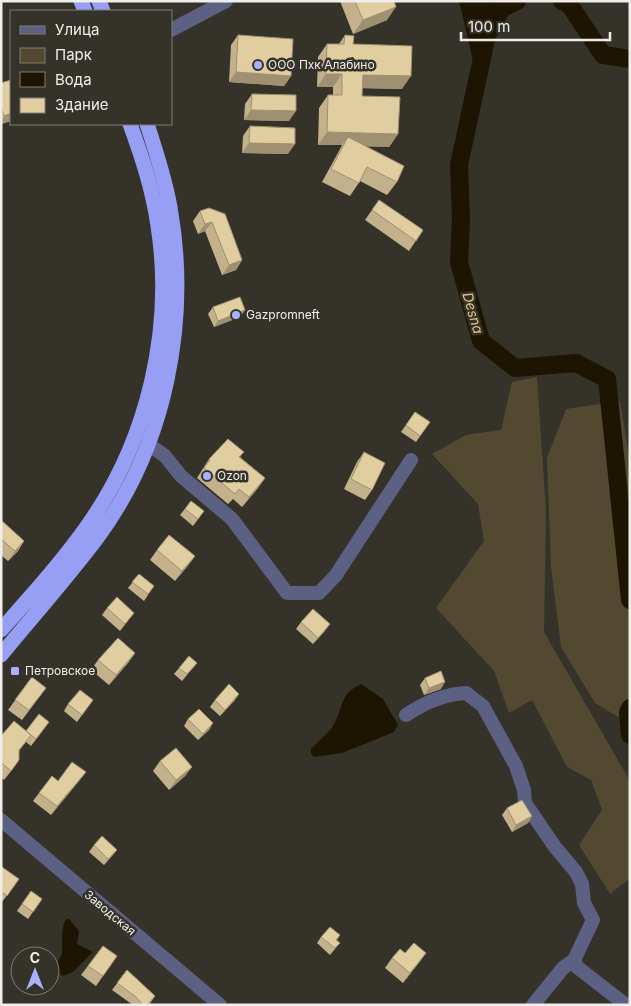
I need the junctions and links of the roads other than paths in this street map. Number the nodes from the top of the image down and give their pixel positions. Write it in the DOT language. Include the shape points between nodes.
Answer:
graph roads {
  1 [pos="226,1"];
  2 [pos="172,29"];
  3 [pos="130,125"];
  4 [pos="147,125"];
  5 [pos="148,444"];
  6 [pos="412,460"];
  7 [pos="1,630"];
  8 [pos="1,655"];
  9 [pos="406,715"];
  10 [pos="1,820"];
  11 [pos="574,960"];
  12 [pos="220,1005"];
  13 [pos="533,1005"];
  14 [pos="626,1005"];
  1 -- 2 [label="street"];
  3 -- 7 [label="highway" via="151,187 163,276 161,328 151,387 130,448 89,524"];
  4 -- 5 [label="highway" via="170,207 177,271 171,361"];
  5 -- 6 [label="street" via="232,519 287,593 318,593 336,575"];
  5 -- 8 [label="highway" via="129,485 98,537"];
  9 -- 11 [label="street" via="420,705 466,692 483,706 516,766 525,804 582,884 584,903 593,920"];
  10 -- 12 [label="street, Заводская"];
  11 -- 13 [label="street" via="563,968"];
  11 -- 14 [label="street" via="577,967"];
}
